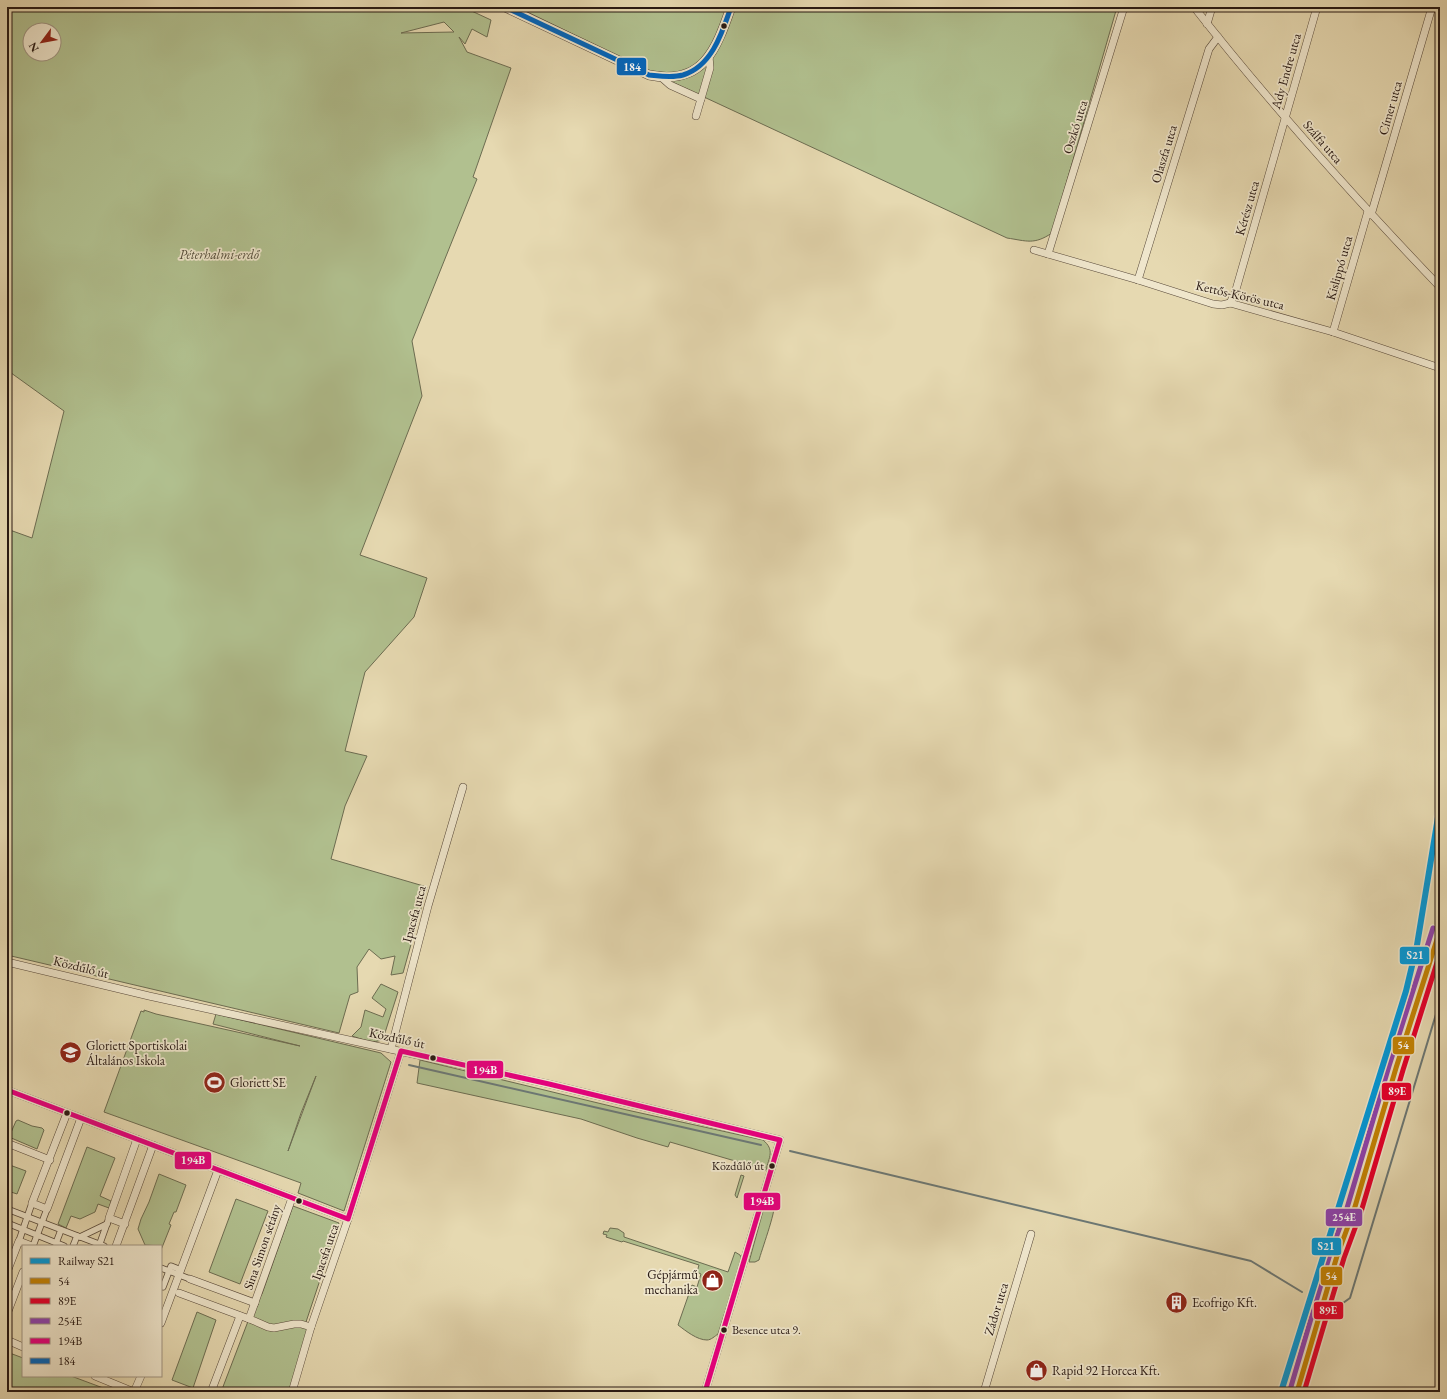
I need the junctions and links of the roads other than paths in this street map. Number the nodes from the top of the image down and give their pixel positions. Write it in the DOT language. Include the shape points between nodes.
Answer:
graph roads {
  1 [pos="505,7"];
  2 [pos="731,7"];
  3 [pos="1124,7"];
  4 [pos="1194,7"];
  5 [pos="1212,7"];
  6 [pos="1317,7"];
  7 [pos="1432,7"];
  8 [pos="1207,24"];
  9 [pos="1218,37"];
  10 [pos="710,56"];
  11 [pos="661,77"];
  12 [pos="701,99"];
  13 [pos="696,116"];
  14 [pos="1285,118"];
  15 [pos="1370,213"];
  16 [pos="1034,250"];
  17 [pos="1048,254"];
  18 [pos="1138,280"];
  19 [pos="1440,287"];
  20 [pos="1230,303"];
  21 [pos="1333,332"];
  22 [pos="1440,368"];
  23 [pos="463,787"];
  24 [pos="1440,930"];
  25 [pos="7,962"];
  26 [pos="391,1049"];
  27 [pos="401,1051"];
  28 [pos="7,1090"];
  29 [pos="67,1113"];
  30 [pos="81,1118"];
  31 [pos="137,1139"];
  32 [pos="7,1143"];
  33 [pos="153,1145"];
  34 [pos="50,1160"];
  35 [pos="218,1170"];
  36 [pos="292,1198"];
  37 [pos="32,1204"];
  38 [pos="47,1208"];
  39 [pos="7,1209"];
  40 [pos="27,1217"];
  41 [pos="348,1219"];
  42 [pos="108,1221"];
  43 [pos="42,1222"];
  44 [pos="7,1223"];
  45 [pos="125,1224"];
  46 [pos="23,1229"];
  47 [pos="61,1230"];
  48 [pos="1031,1234"];
  49 [pos="37,1235"];
  50 [pos="78,1236"];
  51 [pos="18,1241"];
  52 [pos="56,1242"];
  53 [pos="30,1245"];
  54 [pos="33,1245"];
  55 [pos="62,1245"];
  56 [pos="74,1245"];
  57 [pos="101,1245"];
  58 [pos="116,1245"];
  59 [pos="162,1268"];
  60 [pos="169,1271"];
  61 [pos="7,1272"];
  62 [pos="180,1273"];
  63 [pos="22,1275"];
  64 [pos="190,1279"];
  65 [pos="162,1287"];
  66 [pos="176,1292"];
  67 [pos="255,1303"];
  68 [pos="7,1314"];
  69 [pos="240,1316"];
  70 [pos="249,1319"];
  71 [pos="162,1321"];
  72 [pos="311,1327"];
  73 [pos="7,1340"];
  74 [pos="22,1347"];
  75 [pos="97,1377"];
  76 [pos="141,1377"];
  77 [pos="134,1392"];
  78 [pos="211,1392"];
  79 [pos="292,1392"];
  80 [pos="705,1392"];
  81 [pos="984,1392"];
  82 [pos="1297,1392"];
  1 -- 11 [label="street" via="650,75"];
  2 -- 10 [label="street"];
  3 -- 17 [label="street, Oszkó utca"];
  4 -- 8 [label="street, Szálfa utca"];
  5 -- 8 [label="street"];
  6 -- 14 [label="street, Ady Endre utca"];
  7 -- 15 [label="street, Címer utca"];
  8 -- 9 [label="street, Szálfa utca"];
  9 -- 14 [label="street, Szálfa utca"];
  9 -- 18 [label="street, Olaszfa utca" via="1209,49"];
  10 -- 11 [label="street" via="689,73 672,78"];
  10 -- 12 [label="street" via="710,68"];
  11 -- 12 [label="street" via="670,85"];
  12 -- 13 [label="street"];
  14 -- 15 [label="street, Szálfa utca"];
  14 -- 20 [label="street, Kérész utca" via="1236,293"];
  15 -- 19 [label="street, Szálfa utca"];
  15 -- 21 [label="street, Kislippó utca"];
  16 -- 17 [label="street, Kettős-Körös utca"];
  17 -- 18 [label="street, Kettős-Körös utca"];
  18 -- 20 [label="street, Kettős-Körös utca" via="1212,304"];
  20 -- 21 [label="street, Kettős-Körös utca"];
  21 -- 22 [label="street, Kettős-Körös utca"];
  23 -- 26 [label="street, Ipacsfa utca" via="428,906"];
  24 -- 82 [label="main road" via="1354,1210 1334,1263"];
  25 -- 26 [label="street, Közdűlő út"];
  26 -- 27 [label="street, Közdűlő út"];
  27 -- 41 [label="street, Ipacsfa utca"];
  27 -- 80 [label="street, Közdűlő út" via="780,1140"];
  28 -- 29 [label="street"];
  29 -- 30 [label="street"];
  29 -- 34 [label="street"];
  30 -- 31 [label="street"];
  30 -- 38 [label="street"];
  31 -- 33 [label="street"];
  31 -- 42 [label="street"];
  32 -- 34 [label="street"];
  33 -- 35 [label="street"];
  33 -- 45 [label="street"];
  34 -- 37 [label="street"];
  35 -- 36 [label="street"];
  35 -- 62 [label="street"];
  36 -- 41 [label="street"];
  36 -- 67 [label="street, Sina Simon sétány"];
  37 -- 38 [label="street"];
  37 -- 40 [label="street"];
  38 -- 43 [label="street"];
  39 -- 40 [label="street"];
  40 -- 43 [label="street"];
  40 -- 46 [label="street"];
  41 -- 72 [label="street, Ipacsfa utca"];
  42 -- 45 [label="street"];
  42 -- 50 [label="street"];
  42 -- 57 [label="street"];
  43 -- 47 [label="street"];
  43 -- 49 [label="street"];
  44 -- 46 [label="street"];
  45 -- 58 [label="street"];
  46 -- 49 [label="street"];
  46 -- 51 [label="street"];
  47 -- 50 [label="street"];
  47 -- 52 [label="street"];
  48 -- 81 [label="street, Zádor utca"];
  49 -- 52 [label="street"];
  49 -- 54 [label="street"];
  50 -- 56 [label="street"];
  50 -- 57 [label="street"];
  51 -- 53 [label="street"];
  51 -- 61 [label="street"];
  52 -- 55 [label="street"];
  59 -- 60 [label="street, Sina Simon sétány"];
  60 -- 62 [label="street, Sina Simon sétány"];
  60 -- 65 [label="street"];
  62 -- 64 [label="street, Sina Simon sétány"];
  62 -- 66 [label="street"];
  63 -- 68 [label="street"];
  64 -- 67 [label="street, Sina Simon sétány"];
  65 -- 66 [label="street"];
  66 -- 69 [label="street"];
  66 -- 71 [label="street"];
  67 -- 70 [label="street, Sina Simon sétány"];
  69 -- 70 [label="street"];
  69 -- 78 [label="street"];
  70 -- 72 [label="street" via="274,1328 294,1324"];
  72 -- 79 [label="street, Ipacsfa utca"];
  73 -- 74 [label="street"];
  75 -- 77 [label="street"];
  76 -- 77 [label="street"];
}
